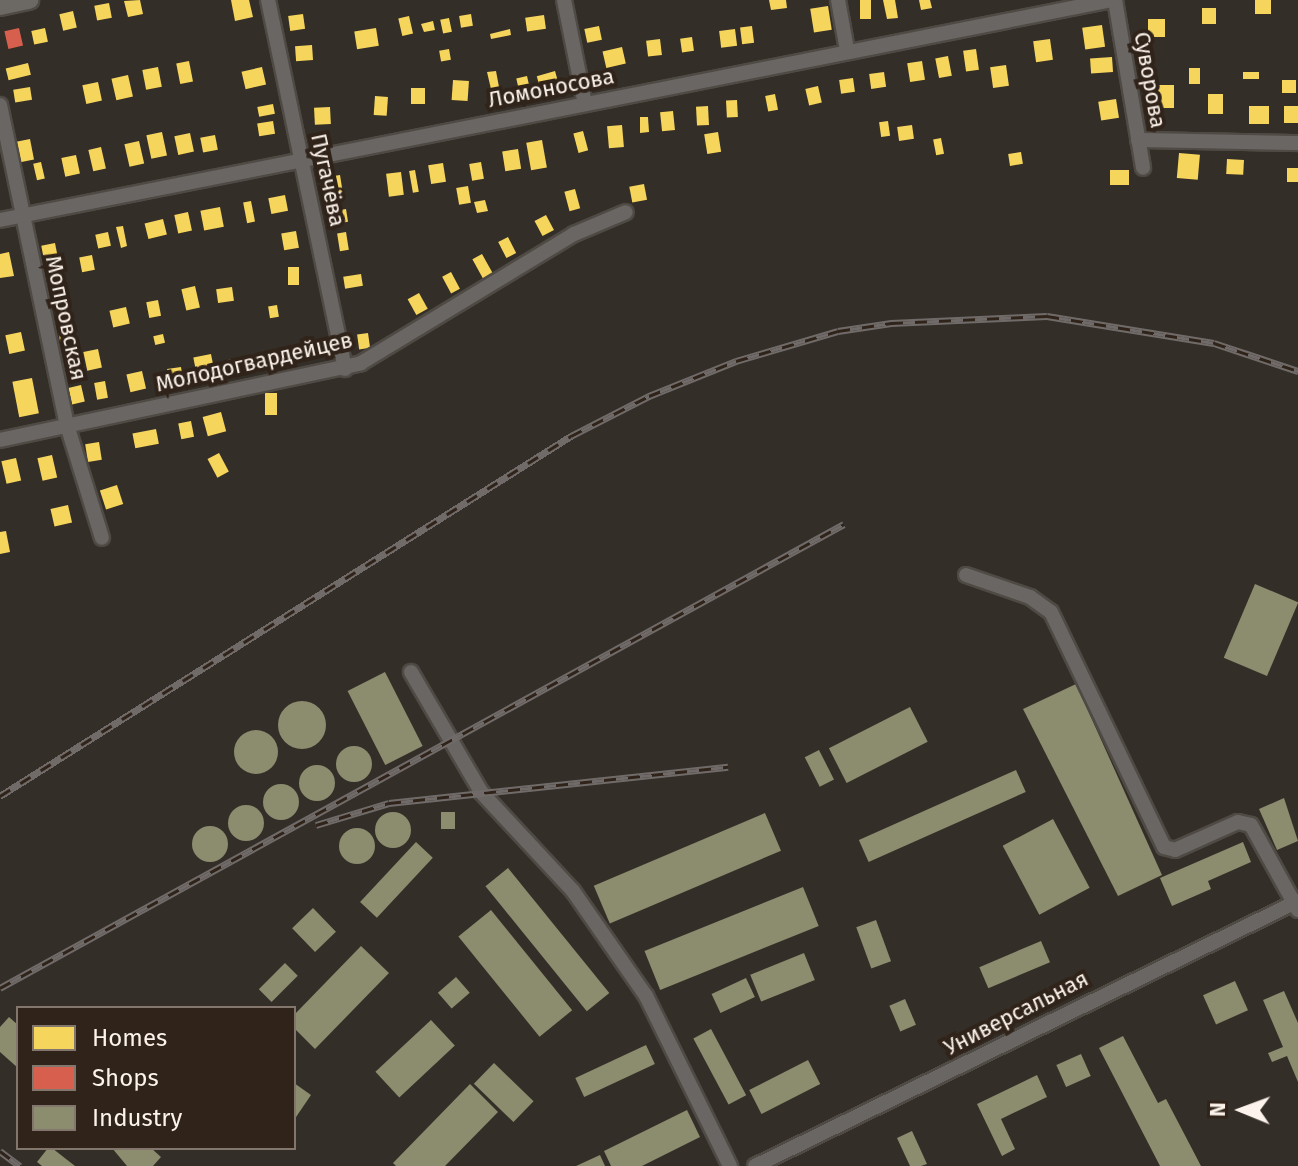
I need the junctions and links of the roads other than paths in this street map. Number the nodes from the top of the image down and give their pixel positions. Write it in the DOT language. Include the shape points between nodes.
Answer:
graph roads {
  1 [pos="29,0"];
  2 [pos="268,0"];
  3 [pos="564,0"];
  4 [pos="838,0"];
  5 [pos="1113,0"];
  6 [pos="0,6"];
  7 [pos="847,50"];
  8 [pos="585,104"];
  9 [pos="0,105"];
  10 [pos="1138,140"];
  11 [pos="1298,143"];
  12 [pos="301,159"];
  13 [pos="1143,168"];
  14 [pos="626,212"];
  15 [pos="21,216"];
  16 [pos="0,220"];
  17 [pos="345,369"];
  18 [pos="67,425"];
  19 [pos="0,440"];
  20 [pos="102,538"];
  21 [pos="966,575"];
  22 [pos="411,672"];
  23 [pos="1297,905"];
  24 [pos="730,1166"];
  25 [pos="755,1166"];
  1 -- 6 [label="main road"];
  2 -- 12 [label="street, Пугачёва"];
  3 -- 8 [label="street"];
  4 -- 7 [label="street"];
  5 -- 7 [label="street, Ломоносова"];
  5 -- 10 [label="street, Суворова"];
  7 -- 8 [label="street, Ломоносова"];
  8 -- 12 [label="street, Ломоносова"];
  9 -- 15 [label="street, Мопровская"];
  10 -- 11 [label="street"];
  10 -- 13 [label="street, Суворова"];
  12 -- 15 [label="street, Ломоносова"];
  12 -- 17 [label="street, Пугачёва"];
  14 -- 17 [label="street, Молодогвардейцев" via="574,234"];
  15 -- 16 [label="street, Ломоносова"];
  15 -- 18 [label="street, Мопровская"];
  17 -- 18 [label="street, Молодогвардейцев"];
  18 -- 19 [label="street, Молодогвардейцев"];
  18 -- 20 [label="street, Мопровская"];
  21 -- 23 [label="street" via="1030,597 1051,612 1164,847 1175,850 1245,822 1256,830"];
  22 -- 24 [label="street" via="481,792 573,891 646,996"];
  23 -- 25 [label="street, Универсальная"];
}
